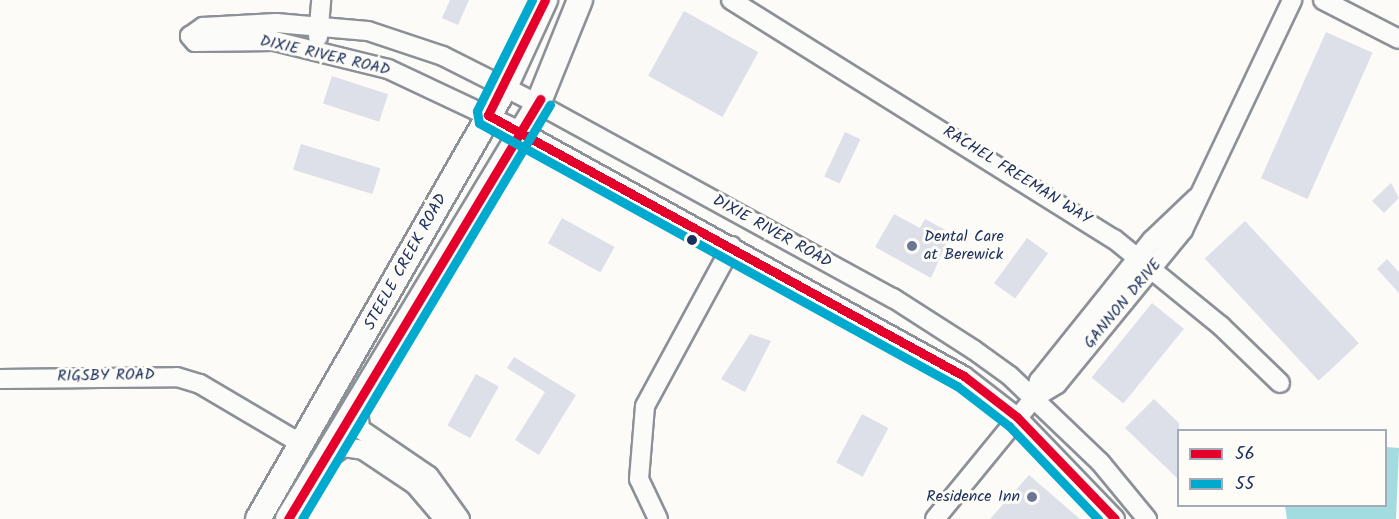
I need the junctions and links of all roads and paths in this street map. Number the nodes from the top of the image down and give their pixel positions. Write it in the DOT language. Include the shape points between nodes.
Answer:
graph roads {
  1 [pos="321,0"];
  2 [pos="545,0"];
  3 [pos="580,0"];
  4 [pos="731,0"];
  5 [pos="1292,0"];
  6 [pos="1323,0"];
  7 [pos="319,26"];
  8 [pos="1399,39"];
  9 [pos="316,51"];
  10 [pos="505,87"];
  11 [pos="538,104"];
  12 [pos="488,115"];
  13 [pos="522,132"];
  14 [pos="1198,197"];
  15 [pos="732,246"];
  16 [pos="1137,258"];
  17 [pos="1151,270"];
  18 [pos="0,379"];
  19 [pos="1280,383"];
  20 [pos="358,404"];
  21 [pos="1026,407"];
  22 [pos="303,445"];
  23 [pos="323,462"];
  24 [pos="258,519"];
  25 [pos="276,519"];
  26 [pos="288,519"];
  27 [pos="444,519"];
  28 [pos="460,519"];
  29 [pos="658,519"];
  30 [pos="935,519"];
  31 [pos="1115,519"];
  32 [pos="1148,519"];
  1 -- 7 [label="street"];
  2 -- 10 [label="main road, STEELE CREEK ROAD"];
  3 -- 11 [label="main road, STEELE CREEK ROAD"];
  4 -- 16 [label="street, RACHEL FREEMAN WAY" via="1044,190"];
  5 -- 14 [label="street, GANNON DRIVE"];
  6 -- 8 [label="street"];
  7 -- 9 [label="street"];
  7 -- 9 [label="street, DIXIE RIVER ROAD" via="203,27 190,36 195,42 274,41"];
  7 -- 10 [label="street, DIXIE RIVER ROAD" via="411,43"];
  9 -- 12 [label="street, DIXIE RIVER ROAD" via="419,80"];
  10 -- 11 [label="street, DIXIE RIVER ROAD"];
  10 -- 12 [label="main road, STEELE CREEK ROAD"];
  11 -- 13 [label="main road, STEELE CREEK ROAD"];
  11 -- 21 [label="street, DIXIE RIVER ROAD" via="893,298 974,350"];
  12 -- 13 [label="street, DIXIE RIVER ROAD"];
  12 -- 22 [label="main road, STEELE CREEK ROAD"];
  13 -- 15 [label="street, DIXIE RIVER ROAD"];
  13 -- 20 [label="main road, STEELE CREEK ROAD"];
  14 -- 16 [label="street, GANNON DRIVE" via="1177,212"];
  14 -- 17 [label="street, GANNON DRIVE" via="1182,230"];
  15 -- 21 [label="street, DIXIE RIVER ROAD"];
  15 -- 29 [label="street" via="645,406 639,479"];
  16 -- 17 [label="street, RACHEL FREEMAN WAY"];
  16 -- 21 [label="street, GANNON DRIVE" via="1039,381"];
  17 -- 19 [label="street, RACHEL FREEMAN WAY"];
  17 -- 21 [label="street, GANNON DRIVE" via="1057,384"];
  18 -- 22 [label="street, RIGSBY ROAD" via="177,377 200,384"];
  20 -- 23 [label="main road, STEELE CREEK ROAD"];
  20 -- 28 [label="street" via="360,429 429,476"];
  21 -- 30 [label="street"];
  21 -- 31 [label="street, DIXIE RIVER ROAD"];
  21 -- 32 [label="street, DIXIE RIVER ROAD" via="1100,462"];
  22 -- 24 [label="main road, STEELE CREEK ROAD"];
  22 -- 25 [label="main road" via="309,454"];
  23 -- 26 [label="main road, STEELE CREEK ROAD"];
  23 -- 27 [label="street" via="344,447 363,450 415,485"];
}
